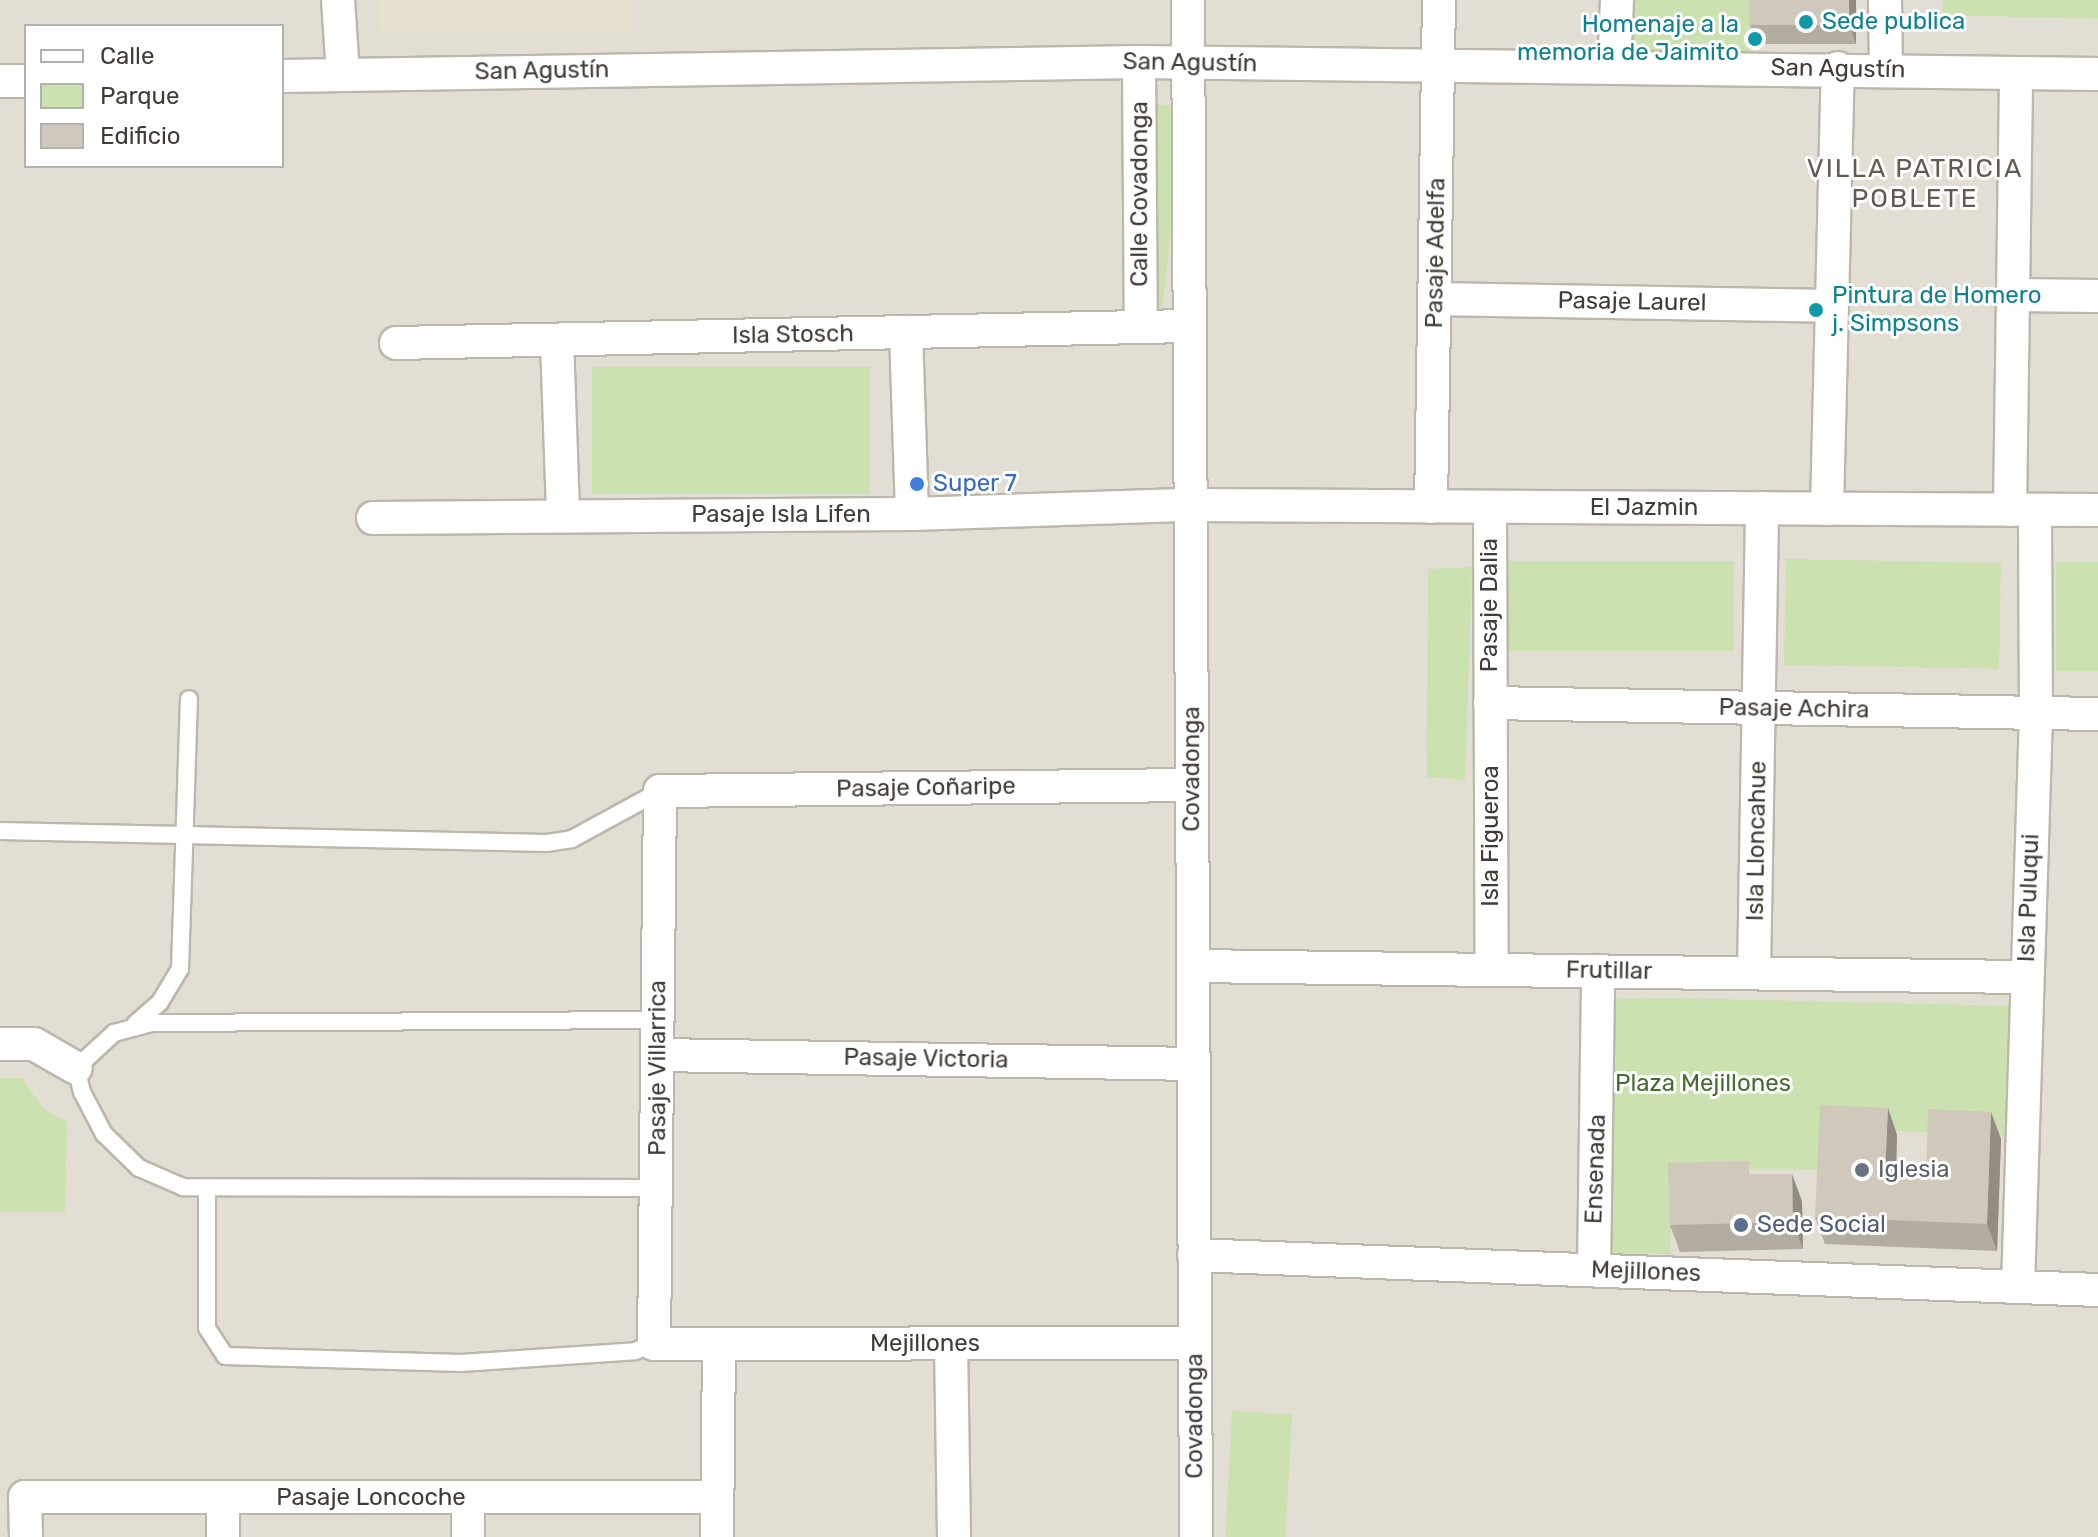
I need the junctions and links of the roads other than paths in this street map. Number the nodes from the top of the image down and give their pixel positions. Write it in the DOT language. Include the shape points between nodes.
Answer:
graph roads {
  1 [pos="338,0"];
  2 [pos="1188,0"];
  3 [pos="1439,0"];
  4 [pos="1617,0"];
  5 [pos="1885,0"];
  6 [pos="1139,62"];
  7 [pos="1189,63"];
  8 [pos="1440,66"];
  9 [pos="1614,68"];
  10 [pos="1838,68"];
  11 [pos="1886,70"];
  12 [pos="2016,73"];
  13 [pos="343,74"];
  14 [pos="2098,74"];
  15 [pos="284,76"];
  16 [pos="0,81"];
  17 [pos="24,81"];
  18 [pos="2014,295"];
  19 [pos="2098,296"];
  20 [pos="1435,299"];
  21 [pos="1829,306"];
  22 [pos="1189,326"];
  23 [pos="1141,327"];
  24 [pos="906,332"];
  25 [pos="557,340"];
  26 [pos="396,343"];
  27 [pos="1190,505"];
  28 [pos="1431,507"];
  29 [pos="1490,507"];
  30 [pos="1762,508"];
  31 [pos="1827,509"];
  32 [pos="2023,510"];
  33 [pos="2098,510"];
  34 [pos="912,514"];
  35 [pos="563,516"];
  36 [pos="373,518"];
  37 [pos="189,699"];
  38 [pos="1490,703"];
  39 [pos="1760,708"];
  40 [pos="2036,713"];
  41 [pos="2098,714"];
  42 [pos="1192,785"];
  43 [pos="660,791"];
  44 [pos="0,831"];
  45 [pos="187,835"];
  46 [pos="1193,966"];
  47 [pos="1492,970"];
  48 [pos="1598,971"];
  49 [pos="1754,973"];
  50 [pos="2026,977"];
  51 [pos="658,1020"];
  52 [pos="132,1026"];
  53 [pos="0,1044"];
  54 [pos="658,1055"];
  55 [pos="1194,1064"];
  56 [pos="76,1068"];
  57 [pos="657,1188"];
  58 [pos="207,1191"];
  59 [pos="1194,1255"];
  60 [pos="1594,1270"];
  61 [pos="2018,1287"];
  62 [pos="2098,1290"];
  63 [pos="1195,1343"];
  64 [pos="654,1344"];
  65 [pos="951,1344"];
  66 [pos="719,1345"];
  67 [pos="223,1497"];
  68 [pos="717,1497"];
  69 [pos="468,1498"];
  70 [pos="26,1537"];
  71 [pos="223,1537"];
  72 [pos="468,1537"];
  73 [pos="717,1537"];
  74 [pos="954,1537"];
  75 [pos="1196,1537"];
  1 -- 13 [label="street"];
  2 -- 7 [label="street, Covadonga"];
  3 -- 8 [label="street, Pasaje Adelfa"];
  4 -- 9 [label="street"];
  5 -- 11 [label="street"];
  6 -- 7 [label="street, San Agustín"];
  6 -- 13 [label="street, San Agustín"];
  6 -- 23 [label="street, Calle Covadonga"];
  7 -- 8 [label="street, San Agustín"];
  7 -- 22 [label="street, Covadonga"];
  8 -- 9 [label="street, San Agustín"];
  8 -- 20 [label="street, Pasaje Adelfa"];
  9 -- 10 [label="street, San Agustín"];
  10 -- 11 [label="street, San Agustín"];
  10 -- 21 [label="street"];
  11 -- 12 [label="street, San Agustín"];
  12 -- 14 [label="street, San Agustín"];
  12 -- 18 [label="street, Isla Puluqui"];
  13 -- 15 [label="street, San Agustín"];
  16 -- 17 [label="street"];
  18 -- 19 [label="street"];
  18 -- 32 [label="street, Isla Puluqui"];
  20 -- 21 [label="street, Pasaje Laurel"];
  20 -- 28 [label="street, Pasaje Adelfa"];
  21 -- 31 [label="street"];
  22 -- 23 [label="street, Isla Stosch"];
  22 -- 27 [label="street, Covadonga"];
  23 -- 24 [label="street, Isla Stosch"];
  24 -- 25 [label="street, Isla Stosch"];
  24 -- 34 [label="street"];
  25 -- 26 [label="street, Isla Stosch"];
  25 -- 35 [label="street"];
  27 -- 28 [label="street, El Jazmin"];
  27 -- 34 [label="street, Pasaje Isla Lifen"];
  27 -- 42 [label="street, Covadonga"];
  28 -- 29 [label="street, El Jazmin"];
  29 -- 30 [label="street, El Jazmin"];
  29 -- 38 [label="street, Pasaje Dalia"];
  30 -- 31 [label="street, El Jazmin"];
  30 -- 39 [label="street, Isla Lloncahue"];
  31 -- 32 [label="street, El Jazmin"];
  32 -- 33 [label="street, El Jazmin"];
  32 -- 40 [label="street, Isla Puluqui"];
  34 -- 35 [label="street, Pasaje Isla Lifen"];
  35 -- 36 [label="street, Pasaje Isla Lifen"];
  37 -- 45 [label="lane"];
  38 -- 39 [label="street, Pasaje Achira"];
  38 -- 47 [label="street, Isla Figueroa"];
  39 -- 40 [label="street, Pasaje Achira"];
  39 -- 49 [label="street, Isla Lloncahue"];
  40 -- 41 [label="street, Pasaje Achira"];
  40 -- 50 [label="street, Isla Puluqui"];
  42 -- 43 [label="street, Pasaje Coñaripe"];
  42 -- 46 [label="street, Covadonga"];
  43 -- 45 [label="lane" via="572,839 547,843"];
  43 -- 51 [label="street, Pasaje Villarrica"];
  44 -- 45 [label="lane"];
  45 -- 52 [label="lane" via="180,969 160,1002"];
  46 -- 47 [label="street, Frutillar"];
  46 -- 55 [label="street, Covadonga"];
  47 -- 48 [label="street, Frutillar"];
  48 -- 49 [label="street, Frutillar"];
  48 -- 60 [label="street, Ensenada"];
  49 -- 50 [label="street, Frutillar"];
  50 -- 61 [label="street, Isla Puluqui"];
  51 -- 52 [label="lane"];
  51 -- 54 [label="street, Pasaje Villarrica"];
  52 -- 56 [label="lane" via="100,1042"];
  53 -- 56 [label="street" via="34,1044"];
  54 -- 55 [label="street, Pasaje Victoria"];
  54 -- 57 [label="street, Pasaje Villarrica"];
  55 -- 59 [label="street, Covadonga"];
  56 -- 58 [label="lane" via="91,1114 120,1152 161,1179"];
  57 -- 58 [label="lane"];
  57 -- 64 [label="street, Pasaje Villarrica"];
  58 -- 64 [label="lane" via="207,1328 225,1356 461,1363 635,1351"];
  59 -- 60 [label="street, Mejillones"];
  59 -- 63 [label="street, Covadonga"];
  60 -- 61 [label="street, Mejillones"];
  61 -- 62 [label="street, Mejillones"];
  63 -- 65 [label="street, Mejillones"];
  63 -- 75 [label="street, Covadonga"];
  64 -- 66 [label="street, Mejillones"];
  65 -- 66 [label="street, Mejillones"];
  65 -- 74 [label="street"];
  66 -- 68 [label="street"];
  67 -- 69 [label="street, Pasaje Loncoche"];
  67 -- 70 [label="street, Pasaje Loncoche" via="25,1497"];
  67 -- 71 [label="street"];
  68 -- 69 [label="street, Pasaje Loncoche"];
  68 -- 73 [label="street"];
  69 -- 72 [label="street"];
}
